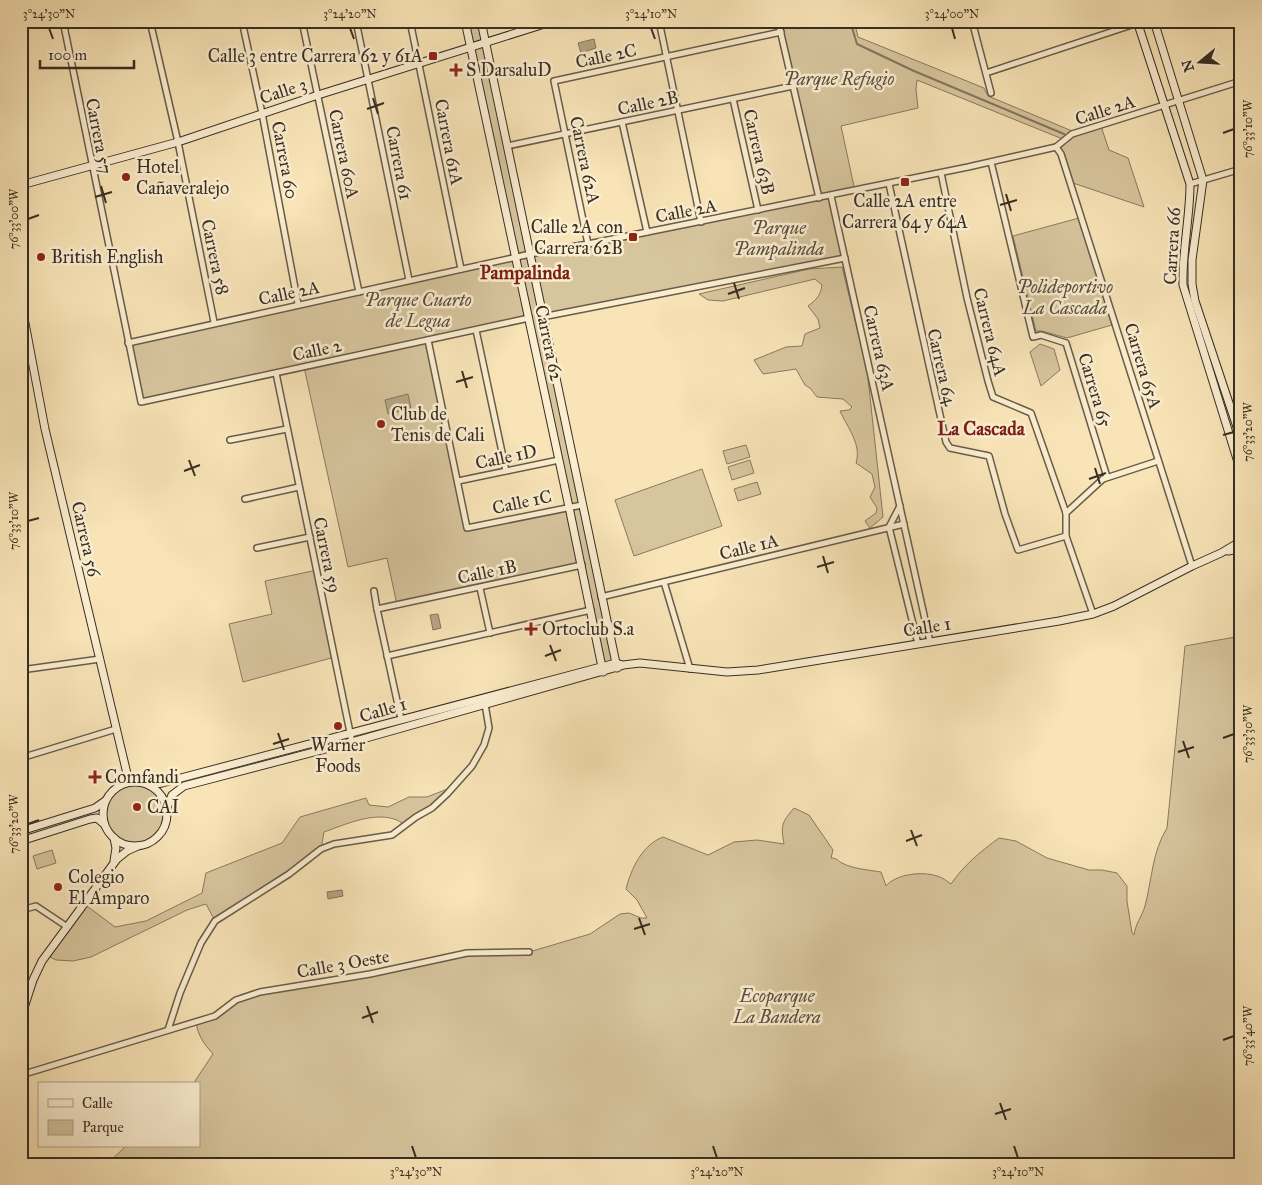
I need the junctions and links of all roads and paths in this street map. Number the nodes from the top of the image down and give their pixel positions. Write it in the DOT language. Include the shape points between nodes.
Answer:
graph roads {
  1 [pos="63,21"];
  2 [pos="150,21"];
  3 [pos="242,21"];
  4 [pos="302,21"];
  5 [pos="356,21"];
  6 [pos="410,21"];
  7 [pos="465,21"];
  8 [pos="481,21"];
  9 [pos="554,21"];
  10 [pos="659,21"];
  11 [pos="778,21"];
  12 [pos="972,21"];
  13 [pos="1154,21"];
  14 [pos="1140,22"];
  15 [pos="781,32"];
  16 [pos="486,42"];
  17 [pos="471,47"];
  18 [pos="666,57"];
  19 [pos="419,63"];
  20 [pos="986,73"];
  21 [pos="369,80"];
  22 [pos="554,81"];
  23 [pos="1241,81"];
  24 [pos="794,86"];
  25 [pos="991,93"];
  26 [pos="318,95"];
  27 [pos="733,99"];
  28 [pos="1178,101"];
  29 [pos="1164,105"];
  30 [pos="678,110"];
  31 [pos="262,113"];
  32 [pos="622,122"];
  33 [pos="565,134"];
  34 [pos="178,142"];
  35 [pos="508,146"];
  36 [pos="1056,147"];
  37 [pos="991,162"];
  38 [pos="92,167"];
  39 [pos="1241,169"];
  40 [pos="941,173"];
  41 [pos="1203,180"];
  42 [pos="888,184"];
  43 [pos="1190,184"];
  44 [pos="21,185"];
  45 [pos="831,196"];
  46 [pos="819,198"];
  47 [pos="758,210"];
  48 [pos="701,222"];
  49 [pos="647,232"];
  50 [pos="588,244"];
  51 [pos="529,255"];
  52 [pos="516,258"];
  53 [pos="845,258"];
  54 [pos="461,269"];
  55 [pos="409,280"];
  56 [pos="359,292"];
  57 [pos="21,302"];
  58 [pos="298,304"];
  59 [pos="542,317"];
  60 [pos="529,318"];
  61 [pos="214,322"];
  62 [pos="476,330"];
  63 [pos="428,340"];
  64 [pos="128,342"];
  65 [pos="276,373"];
  66 [pos="557,389"];
  67 [pos="544,392"];
  68 [pos="141,402"];
  69 [pos="287,428"];
  70 [pos="1241,439"];
  71 [pos="230,440"];
  72 [pos="559,460"];
  73 [pos="1158,461"];
  74 [pos="506,471"];
  75 [pos="1241,472"];
  76 [pos="1107,477"];
  77 [pos="458,481"];
  78 [pos="299,487"];
  79 [pos="245,499"];
  80 [pos="582,504"];
  81 [pos="900,506"];
  82 [pos="569,507"];
  83 [pos="1066,513"];
  84 [pos="904,524"];
  85 [pos="889,527"];
  86 [pos="1066,536"];
  87 [pos="310,537"];
  88 [pos="1241,541"];
  89 [pos="257,548"];
  90 [pos="1241,549"];
  91 [pos="1221,553"];
  92 [pos="582,566"];
  93 [pos="1192,566"];
  94 [pos="664,582"];
  95 [pos="480,588"];
  96 [pos="374,591"];
  97 [pos="601,597"];
  98 [pos="377,609"];
  99 [pos="591,610"];
  100 [pos="1093,614"];
  101 [pos="490,633"];
  102 [pos="930,642"];
  103 [pos="918,644"];
  104 [pos="387,656"];
  105 [pos="100,659"];
  106 [pos="619,665"];
  107 [pos="602,669"];
  108 [pos="690,669"];
  109 [pos="21,670"];
  110 [pos="485,704"];
  111 [pos="401,719"];
  112 [pos="116,729"];
  113 [pos="352,738"];
  114 [pos="21,758"];
  115 [pos="129,782"];
  116 [pos="149,785"];
  117 [pos="107,798"];
  118 [pos="166,810"];
  119 [pos="105,824"];
  120 [pos="21,831"];
  121 [pos="114,838"];
  122 [pos="21,841"];
  123 [pos="138,846"];
  124 [pos="113,864"];
  125 [pos="21,910"];
  126 [pos="66,926"];
  127 [pos="529,952"];
  128 [pos="21,1017"];
  129 [pos="168,1030"];
  130 [pos="21,1075"];
  1 -- 38 [label="street, Carrera 57"];
  2 -- 34 [label="street, Carrera 58"];
  3 -- 31 [label="street, Carrera 60"];
  4 -- 26 [label="street, Carrera 60A"];
  5 -- 21 [label="street, Carrera 61"];
  6 -- 19 [label="street, Carrera 61A"];
  7 -- 17 [label="main road, Carrera 62"];
  8 -- 16 [label="main road, Carrera 62"];
  9 -- 16 [label="main road, Calle 3"];
  10 -- 18 [label="street"];
  11 -- 15 [label="street"];
  12 -- 20 [label="street"];
  13 -- 28 [label="main road, Carrera 66"];
  14 -- 20 [label="street"];
  14 -- 29 [label="main road, Carrera 66"];
  15 -- 18 [label="street, Calle 2C"];
  15 -- 24 [label="street"];
  16 -- 17 [label="main road, Calle 3"];
  16 -- 35 [label="main road, Carrera 62"];
  17 -- 19 [label="main road, Calle 3"];
  17 -- 52 [label="main road, Carrera 62"];
  18 -- 22 [label="street, Calle 2C"];
  18 -- 30 [label="street"];
  19 -- 21 [label="main road, Calle 3"];
  19 -- 54 [label="street, Carrera 61A"];
  20 -- 25 [label="street"];
  21 -- 26 [label="main road, Calle 3"];
  21 -- 55 [label="street, Carrera 61"];
  22 -- 33 [label="street, Carrera 62A"];
  23 -- 28 [label="street, Calle 2A"];
  24 -- 27 [label="street, Calle 2B"];
  24 -- 46 [label="street"];
  26 -- 31 [label="main road, Calle 3"];
  26 -- 56 [label="street, Carrera 60A"];
  27 -- 30 [label="street, Calle 2B"];
  27 -- 47 [label="street, Carrera 63B"];
  28 -- 29 [label="street, Calle 2A"];
  28 -- 41 [label="main road, Carrera 66"];
  29 -- 36 [label="street, Calle 2A" via="1072,134"];
  29 -- 43 [label="main road, Carrera 66"];
  30 -- 32 [label="street, Calle 2B"];
  30 -- 48 [label="street"];
  31 -- 34 [label="main road, Calle 3"];
  31 -- 58 [label="street, Carrera 60"];
  32 -- 33 [label="street, Calle 2B"];
  32 -- 49 [label="street"];
  33 -- 35 [label="street, Calle 2B"];
  33 -- 50 [label="street, Carrera 62A"];
  34 -- 38 [label="main road, Calle 3"];
  34 -- 61 [label="street, Carrera 58"];
  35 -- 51 [label="main road, Carrera 62"];
  36 -- 37 [label="street, Calle 2A"];
  36 -- 73 [label="street, Carrera 65A" via="1061,154"];
  37 -- 40 [label="street, Calle 2A"];
  37 -- 76 [label="street, Carrera 65" via="1033,337 1041,335 1066,342"];
  38 -- 44 [label="main road, Calle 3"];
  38 -- 64 [label="street, Carrera 57"];
  39 -- 41 [label="street"];
  40 -- 42 [label="street, Calle 2A"];
  40 -- 83 [label="street, Carrera 64A" via="967,298 993,397 1032,413"];
  41 -- 43 [label="street"];
  41 -- 70 [label="main road, Carrera 66" via="1192,260 1192,284"];
  42 -- 45 [label="street, Calle 2A"];
  42 -- 86 [label="street, Carrera 64" via="946,442 950,448 989,456 1018,550"];
  43 -- 75 [label="main road, Carrera 66" via="1183,285"];
  45 -- 46 [label="street, Calle 2A"];
  45 -- 53 [label="street, Carrera 63A"];
  46 -- 47 [label="street, Calle 2A"];
  47 -- 48 [label="street, Calle 2A"];
  48 -- 49 [label="street, Calle 2A"];
  49 -- 50 [label="street, Calle 2A"];
  50 -- 51 [label="street, Calle 2A"];
  51 -- 52 [label="street, Calle 2A"];
  51 -- 59 [label="main road, Carrera 62"];
  52 -- 54 [label="street, Calle 2A"];
  52 -- 60 [label="main road, Carrera 62"];
  53 -- 59 [label="street"];
  53 -- 81 [label="street, Carrera 63A"];
  54 -- 55 [label="street, Calle 2A"];
  55 -- 56 [label="street, Calle 2A"];
  56 -- 58 [label="street, Calle 2A"];
  57 -- 105 [label="main road, Carrera 56" via="45,429"];
  58 -- 61 [label="street, Calle 2A"];
  59 -- 66 [label="main road, Carrera 62"];
  60 -- 62 [label="street, Calle 2"];
  60 -- 67 [label="main road, Carrera 62"];
  61 -- 64 [label="street, Calle 2A"];
  62 -- 63 [label="street, Calle 2"];
  62 -- 74 [label="street"];
  63 -- 65 [label="street, Calle 2"];
  63 -- 77 [label="street"];
  64 -- 68 [label="street, Carrera 57"];
  65 -- 68 [label="street, Calle 2"];
  65 -- 69 [label="street, Carrera 59"];
  66 -- 67 [label="main road"];
  66 -- 80 [label="main road, Carrera 62"];
  67 -- 72 [label="main road, Carrera 62"];
  69 -- 71 [label="street"];
  69 -- 78 [label="street, Carrera 59"];
  72 -- 74 [label="street, Calle 1D"];
  72 -- 82 [label="main road, Carrera 62"];
  73 -- 76 [label="street"];
  73 -- 93 [label="street, Carrera 65A"];
  74 -- 77 [label="street, Calle 1D"];
  76 -- 83 [label="street"];
  77 -- 82 [label="street, Calle 1C" via="467,528"];
  78 -- 79 [label="street"];
  78 -- 87 [label="street, Carrera 59"];
  80 -- 82 [label="street, Calle 1C"];
  80 -- 97 [label="main road, Carrera 62"];
  81 -- 84 [label="street, Carrera 63A"];
  81 -- 85 [label="street"];
  82 -- 92 [label="main road, Carrera 62"];
  83 -- 86 [label="street, Carrera 64A"];
  84 -- 85 [label="street, Calle 1A"];
  84 -- 102 [label="street, Carrera 63A"];
  85 -- 94 [label="street, Calle 1A"];
  85 -- 103 [label="street"];
  86 -- 100 [label="street, Carrera 64A"];
  87 -- 89 [label="street"];
  87 -- 113 [label="street, Carrera 59"];
  88 -- 91 [label="main road, Calle 1"];
  90 -- 91 [label="main road, Calle 1"];
  91 -- 93 [label="main road, Calle 1"];
  92 -- 95 [label="street, Calle 1B"];
  92 -- 99 [label="main road, Carrera 62"];
  93 -- 100 [label="main road, Calle 1"];
  94 -- 97 [label="street, Calle 1A"];
  94 -- 108 [label="street"];
  95 -- 98 [label="street, Calle 1B"];
  95 -- 101 [label="street"];
  96 -- 98 [label="street"];
  97 -- 106 [label="main road, Carrera 62"];
  98 -- 104 [label="street"];
  99 -- 101 [label="street"];
  99 -- 107 [label="main road, Carrera 62"];
  100 -- 102 [label="main road, Calle 1"];
  101 -- 104 [label="street"];
  102 -- 103 [label="main road, Calle 1"];
  103 -- 108 [label="main road, Calle 1" via="758,670"];
  104 -- 111 [label="street"];
  105 -- 109 [label="street"];
  105 -- 112 [label="main road, Carrera 56"];
  106 -- 107 [label="main road, Calle 1"];
  106 -- 108 [label="main road, Calle 1" via="640,663"];
  107 -- 110 [label="main road, Calle 1"];
  107 -- 111 [label="main road, Calle 1"];
  110 -- 113 [label="main road, Calle 1"];
  110 -- 129 [label="street" via="489,728 484,745 472,766 438,803 392,835 321,849 289,874 214,921 201,943"];
  111 -- 113 [label="main road, Calle 1"];
  112 -- 114 [label="street"];
  112 -- 115 [label="main road, Carrera 56"];
  113 -- 116 [label="main road, Calle 1"];
  113 -- 118 [label="main road, Calle 1" via="184,786 172,795"];
  115 -- 116 [label="main road"];
  115 -- 117 [label="main road" via="115,789"];
  116 -- 118 [label="main road" via="161,795"];
  117 -- 119 [label="main road" via="103,813"];
  117 -- 120 [label="main road" via="96,808"];
  118 -- 123 [label="main road" via="166,822 159,835"];
  119 -- 121 [label="main road"];
  119 -- 122 [label="main road" via="97,818 90,819"];
  121 -- 123 [label="main road"];
  121 -- 124 [label="main road"];
  123 -- 124 [label="main road" via="121,854"];
  124 -- 126 [label="main road"];
  125 -- 126 [label="street" via="36,906"];
  126 -- 128 [label="main road" via="42,961"];
  127 -- 129 [label="street, Calle 3 Oeste" via="467,953 370,974 260,992 236,1000 216,1016"];
  129 -- 130 [label="street, Calle 3 Oeste"];
}
